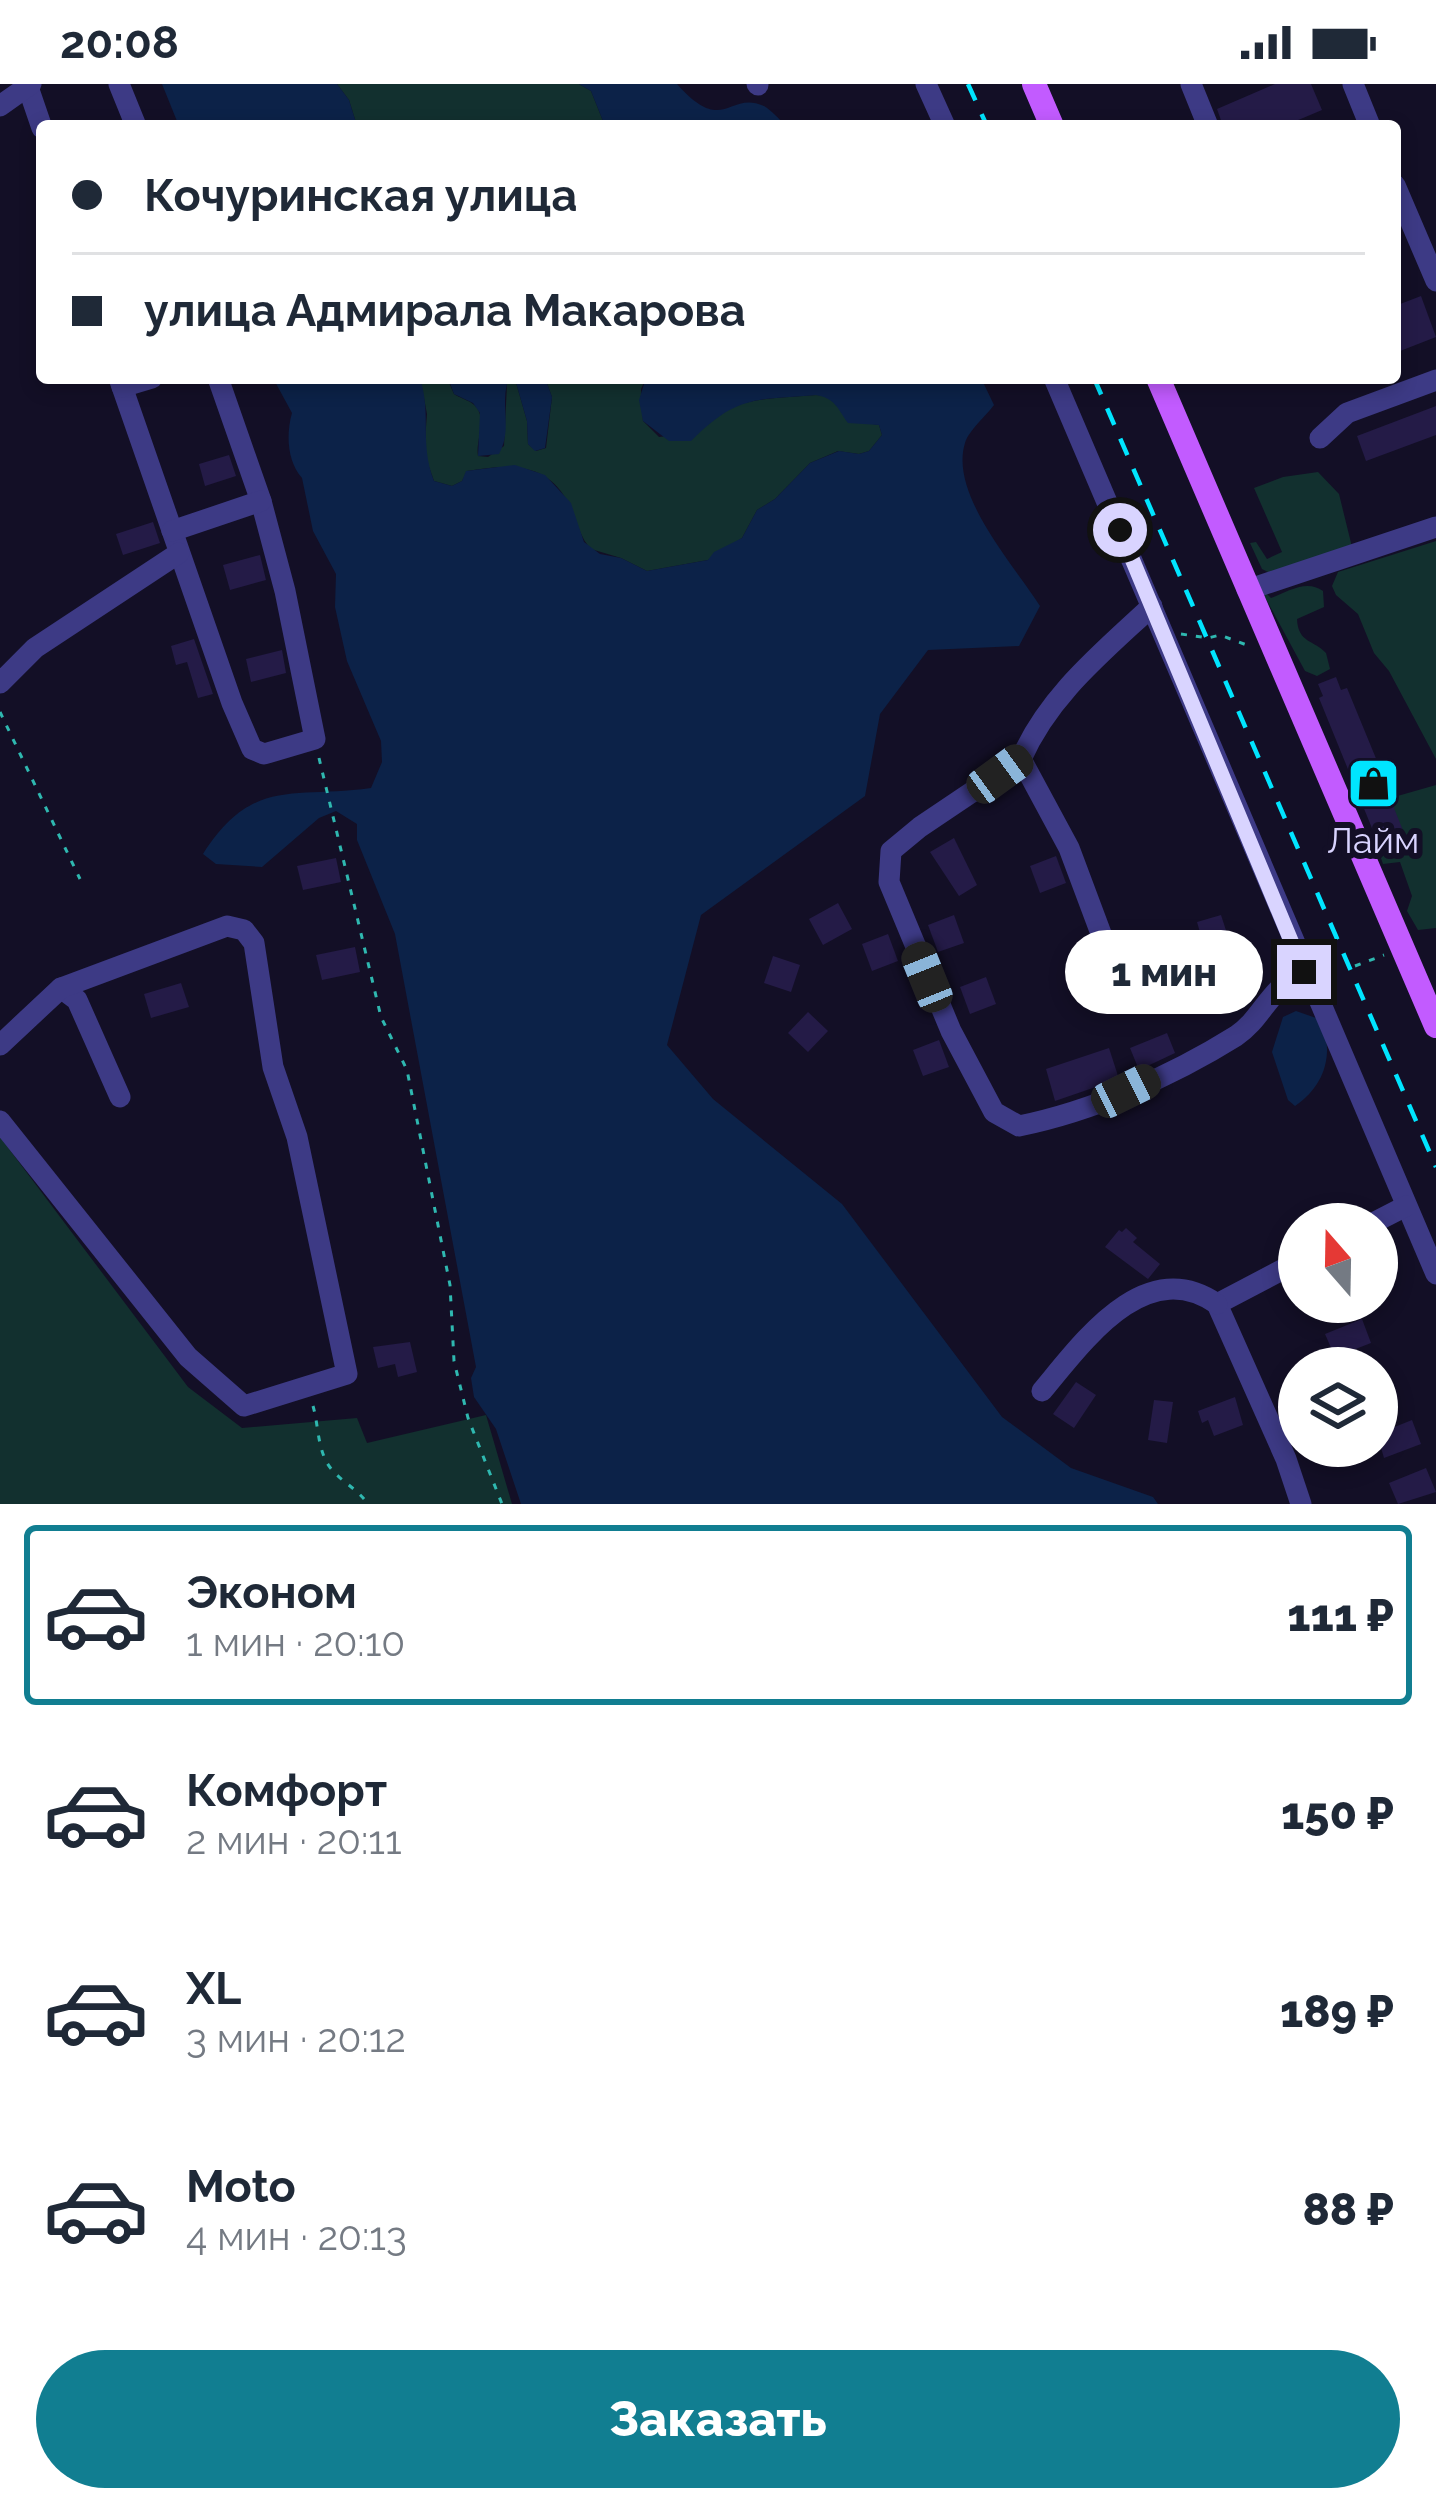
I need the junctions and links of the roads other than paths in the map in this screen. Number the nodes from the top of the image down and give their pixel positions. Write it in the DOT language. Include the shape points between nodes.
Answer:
graph roads {
  1 [pos="119,84"];
  2 [pos="926,84"];
  3 [pos="1034,84"];
  4 [pos="1191,84"];
  5 [pos="1353,84"];
  6 [pos="29,85"];
  7 [pos="0,106"];
  8 [pos="40,120"];
  9 [pos="134,120"];
  10 [pos="942,120"];
  11 [pos="1049,120"];
  12 [pos="1206,120"];
  13 [pos="1368,120"];
  14 [pos="1401,198"];
  15 [pos="1435,275"];
  16 [pos="1436,380"];
  17 [pos="122,384"];
  18 [pos="220,384"];
  19 [pos="1057,384"];
  20 [pos="1161,384"];
  21 [pos="1320,438"];
  22 [pos="261,501"];
  23 [pos="1436,527"];
  24 [pos="176,542"];
  25 [pos="1247,590"];
  26 [pos="1152,606"];
  27 [pos="0,683"];
  28 [pos="1021,759"];
  29 [pos="1112,963"];
  30 [pos="1304,972"];
  31 [pos="61,988"];
  32 [pos="1436,1026"];
  33 [pos="0,1045"];
  34 [pos="120,1097"];
  35 [pos="0,1121"];
  36 [pos="1406,1206"];
  37 [pos="1398,1210"];
  38 [pos="1278,1272"];
  39 [pos="1436,1274"];
  40 [pos="1217,1304"];
  41 [pos="1042,1390"];
  42 [pos="1301,1504"];
  1 -- 9 [label="street"];
  2 -- 10 [label="street"];
  3 -- 11 [label="main road"];
  4 -- 12 [label="street"];
  5 -- 13 [label="street"];
  6 -- 7 [label="street"];
  6 -- 8 [label="street"];
  14 -- 15 [label="street"];
  16 -- 21 [label="street" via="1347,413"];
  17 -- 24 [label="street"];
  18 -- 22 [label="street"];
  19 -- 26 [label="street"];
  20 -- 25 [label="main road"];
  22 -- 24 [label="street"];
  22 -- 24 [label="street" via="315,739 264,754 253,749"];
  23 -- 25 [label="street"];
  24 -- 27 [label="street"];
  25 -- 32 [label="main road"];
  26 -- 28 [label="street" via="1069,683"];
  26 -- 30 [label="street"];
  28 -- 29 [label="street" via="1069,848"];
  28 -- 30 [label="street" via="892,851 889,882 994,1112 1019,1126 1126,1091 1240,1034 1268,998"];
  30 -- 36 [label="street"];
  31 -- 33 [label="street"];
  31 -- 34 [label="street" via="77,1000"];
  31 -- 35 [label="street" via="227,926 254,943 273,1066 297,1137 347,1374 244,1406 188,1357"];
  36 -- 37 [label="street"];
  36 -- 39 [label="street"];
  38 -- 40 [label="street"];
  40 -- 41 [label="street" via="1173,1289 1142,1293 1093,1331"];
  40 -- 42 [label="street"];
}
